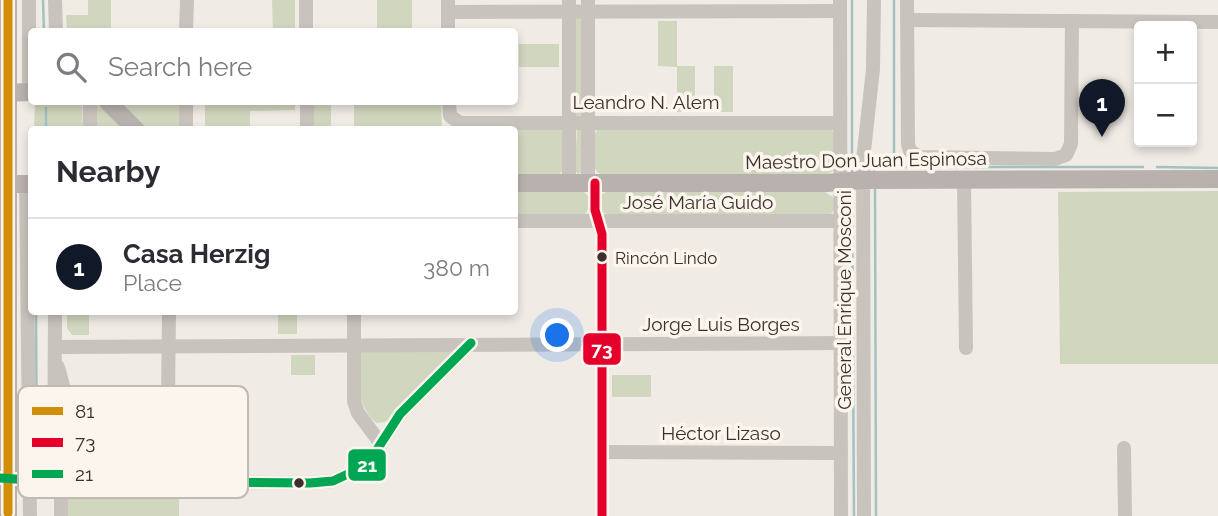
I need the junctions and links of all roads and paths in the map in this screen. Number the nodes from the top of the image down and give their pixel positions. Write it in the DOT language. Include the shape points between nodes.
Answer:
graph roads {
  1 [pos="8,0"];
  2 [pos="29,0"];
  3 [pos="55,0"];
  4 [pos="187,0"];
  5 [pos="306,0"];
  6 [pos="874,0"];
  7 [pos="907,0"];
  8 [pos="448,6"];
  9 [pos="569,6"];
  10 [pos="588,6"];
  11 [pos="840,6"];
  12 [pos="907,20"];
  13 [pos="1072,21"];
  14 [pos="1218,22"];
  15 [pos="29,28"];
  16 [pos="55,28"];
  17 [pos="186,28"];
  18 [pos="306,28"];
  19 [pos="448,28"];
  20 [pos="28,92"];
  21 [pos="4,93"];
  22 [pos="90,105"];
  23 [pos="111,105"];
  24 [pos="186,105"];
  25 [pos="307,105"];
  26 [pos="450,105"];
  27 [pos="4,117"];
  28 [pos="569,123"];
  29 [pos="588,123"];
  30 [pos="840,123"];
  31 [pos="90,126"];
  32 [pos="132,126"];
  33 [pos="186,126"];
  34 [pos="307,126"];
  35 [pos="1218,178"];
  36 [pos="863,180"];
  37 [pos="964,180"];
  38 [pos="840,182"];
  39 [pos="518,183"];
  40 [pos="569,183"];
  41 [pos="592,183"];
  42 [pos="22,184"];
  43 [pos="518,220"];
  44 [pos="598,221"];
  45 [pos="840,221"];
  46 [pos="4,239"];
  47 [pos="55,315"];
  48 [pos="169,315"];
  49 [pos="354,315"];
  50 [pos="602,343"];
  51 [pos="840,343"];
  52 [pos="354,344"];
  53 [pos="471,344"];
  54 [pos="168,346"];
  55 [pos="966,348"];
  56 [pos="55,353"];
  57 [pos="4,355"];
  58 [pos="27,386"];
  59 [pos="56,386"];
  60 [pos="64,386"];
  61 [pos="168,386"];
  62 [pos="8,424"];
  63 [pos="0,443"];
  64 [pos="382,444"];
  65 [pos="1124,448"];
  66 [pos="602,452"];
  67 [pos="841,453"];
  68 [pos="4,478"];
  69 [pos="248,482"];
  70 [pos="30,498"];
  71 [pos="59,498"];
  72 [pos="8,516"];
  73 [pos="30,516"];
  74 [pos="61,516"];
  75 [pos="602,516"];
  76 [pos="841,516"];
  77 [pos="864,516"];
  78 [pos="1125,516"];
  1 -- 21 [label="main road"];
  2 -- 15 [label="street"];
  3 -- 16 [label="street"];
  4 -- 17 [label="street"];
  5 -- 18 [label="street"];
  6 -- 36 [label="street, General Enrique Mosconi"];
  7 -- 12 [label="street"];
  8 -- 9 [label="street"];
  8 -- 19 [label="street"];
  9 -- 10 [label="street"];
  9 -- 28 [label="street"];
  10 -- 11 [label="street"];
  10 -- 29 [label="street"];
  11 -- 30 [label="street"];
  12 -- 13 [label="street"];
  12 -- 13 [label="street" via="908,141 913,153 928,158 1055,159 1066,155 1071,144"];
  13 -- 14 [label="street"];
  20 -- 21 [label="main road"];
  21 -- 27 [label="main road"];
  22 -- 31 [label="street"];
  23 -- 32 [label="main road"];
  24 -- 33 [label="street"];
  25 -- 34 [label="street"];
  26 -- 28 [label="street, Leandro N. Alem" via="452,120 464,123"];
  27 -- 42 [label="main road"];
  28 -- 29 [label="street, Leandro N. Alem"];
  28 -- 40 [label="street"];
  29 -- 30 [label="street, Leandro N. Alem"];
  29 -- 41 [label="street"];
  30 -- 38 [label="street"];
  35 -- 37 [label="main road, Maestro Don Juan Espinosa"];
  36 -- 37 [label="main road, Maestro Don Juan Espinosa"];
  36 -- 38 [label="main road, Maestro Don Juan Espinosa"];
  36 -- 77 [label="street, General Enrique Mosconi"];
  37 -- 55 [label="street"];
  38 -- 41 [label="main road, Maestro Don Juan Espinosa"];
  38 -- 45 [label="street"];
  39 -- 40 [label="main road, Maestro Don Juan Espinosa"];
  40 -- 41 [label="main road, Maestro Don Juan Espinosa"];
  41 -- 44 [label="street"];
  42 -- 46 [label="main road"];
  42 -- 58 [label="street"];
  43 -- 44 [label="street, José María Guido"];
  44 -- 45 [label="street, José María Guido"];
  44 -- 50 [label="street" via="602,234"];
  45 -- 51 [label="street"];
  46 -- 57 [label="main road"];
  47 -- 56 [label="street"];
  48 -- 54 [label="street"];
  49 -- 52 [label="street"];
  50 -- 51 [label="street, Jorge Luis Borges"];
  50 -- 53 [label="street, Jorge Luis Borges"];
  50 -- 66 [label="street"];
  51 -- 67 [label="street"];
  52 -- 53 [label="street, Jorge Luis Borges"];
  52 -- 54 [label="street, Jorge Luis Borges"];
  52 -- 64 [label="street" via="356,408"];
  53 -- 64 [label="street" via="400,414"];
  54 -- 56 [label="street, Jorge Luis Borges"];
  54 -- 61 [label="street"];
  56 -- 59 [label="street"];
  56 -- 60 [label="street"];
  57 -- 62 [label="main road"];
  62 -- 63 [label="main road"];
  62 -- 68 [label="main road"];
  64 -- 69 [label="street" via="365,467 328,482"];
  65 -- 78 [label="street"];
  66 -- 67 [label="street, Héctor Lizaso"];
  66 -- 75 [label="street"];
  67 -- 76 [label="street"];
  68 -- 72 [label="main road"];
  70 -- 73 [label="street"];
  71 -- 74 [label="street"];
}
